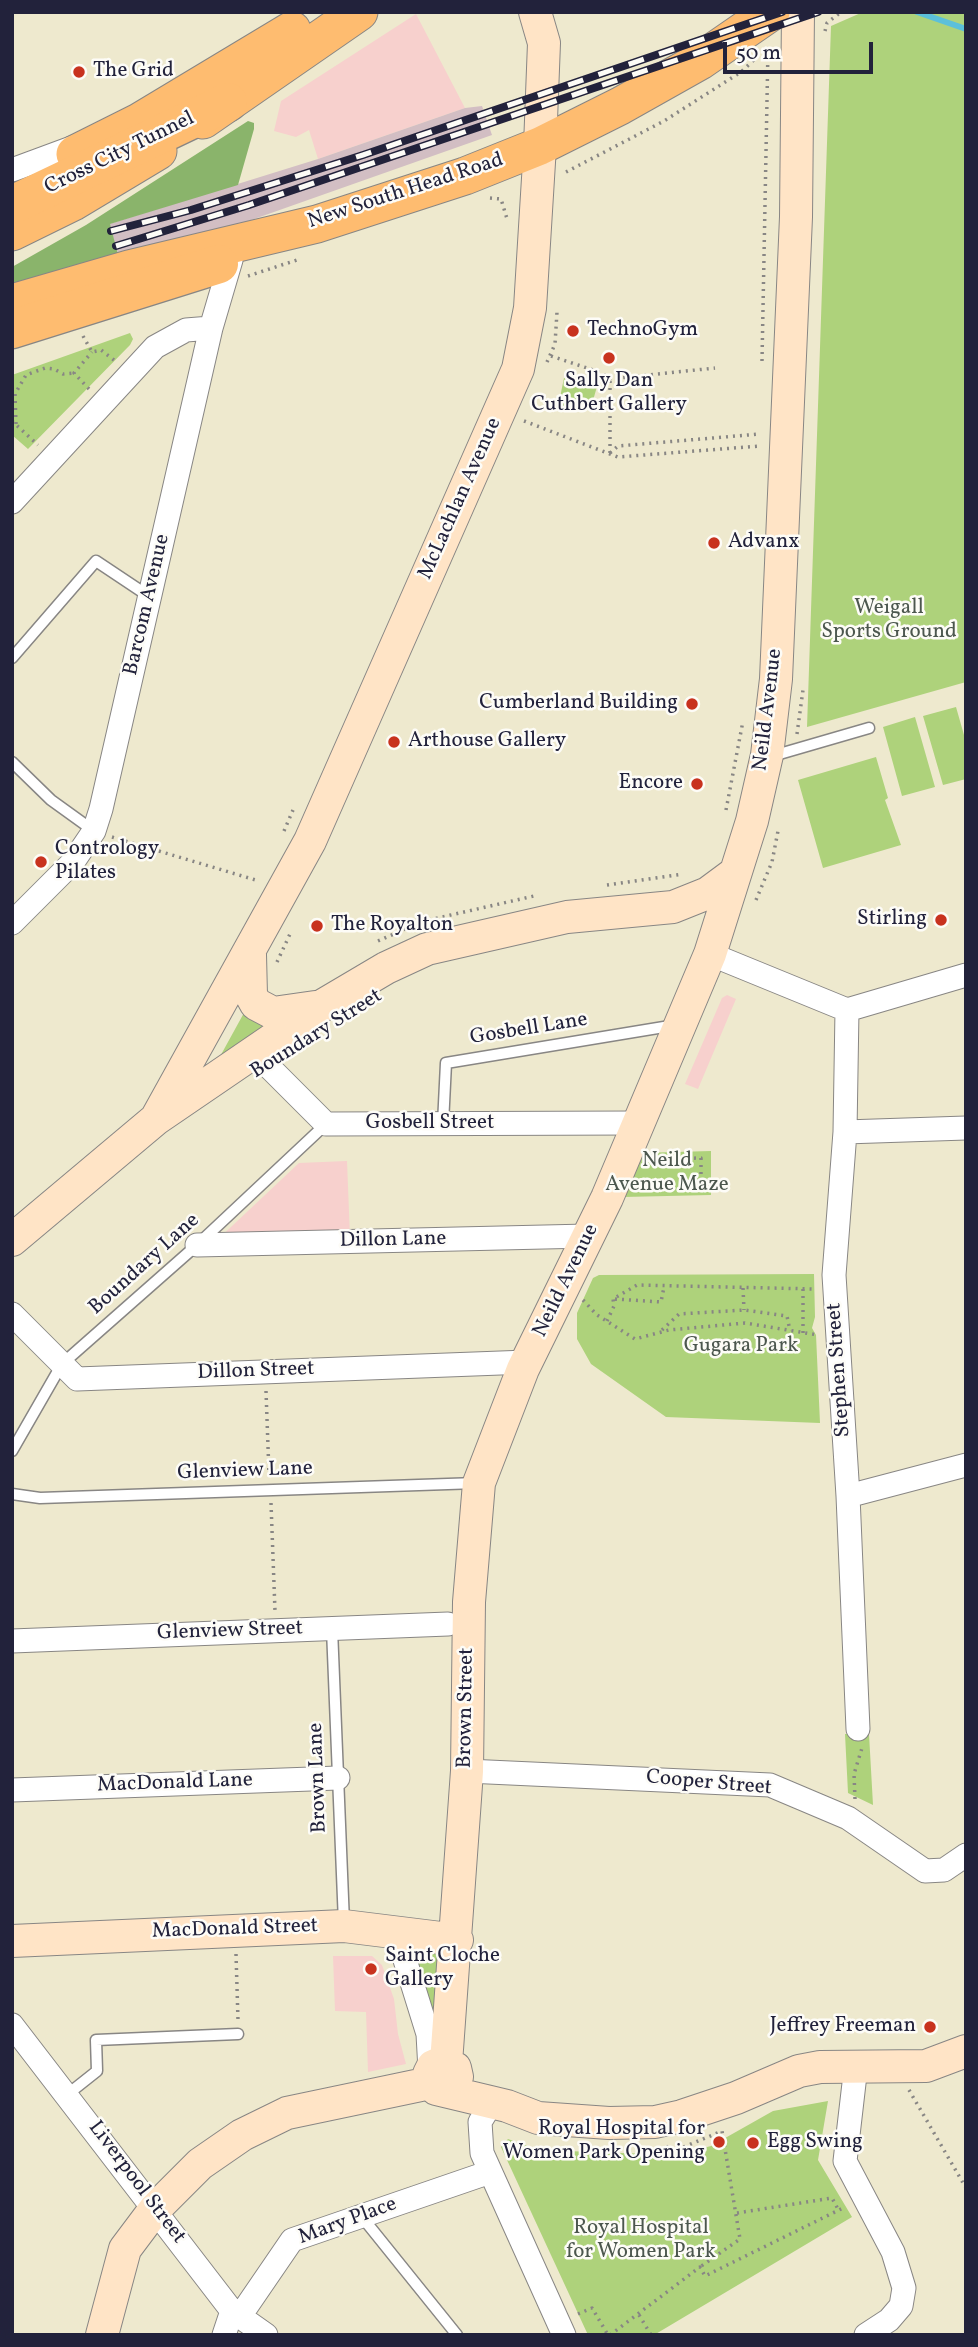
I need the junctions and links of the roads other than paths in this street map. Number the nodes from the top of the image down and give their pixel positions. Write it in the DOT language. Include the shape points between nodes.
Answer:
graph roads {
  1 [pos="359,12"];
  2 [pos="535,12"];
  3 [pos="798,12"];
  4 [pos="304,18"];
  5 [pos="774,26"];
  6 [pos="228,102"];
  7 [pos="170,103"];
  8 [pos="553,158"];
  9 [pos="134,166"];
  10 [pos="12,170"];
  11 [pos="12,184"];
  12 [pos="12,205"];
  13 [pos="317,224"];
  14 [pos="12,232"];
  15 [pos="12,249"];
  16 [pos="232,267"];
  17 [pos="12,303"];
  18 [pos="211,328"];
  19 [pos="12,329"];
  20 [pos="12,347"];
  21 [pos="12,502"];
  22 [pos="150,597"];
  23 [pos="12,657"];
  24 [pos="869,727"];
  25 [pos="766,757"];
  26 [pos="12,762"];
  27 [pos="94,831"];
  28 [pos="735,873"];
  29 [pos="673,907"];
  30 [pos="12,923"];
  31 [pos="250,954"];
  32 [pos="710,954"];
  33 [pos="966,975"];
  34 [pos="320,1007"];
  35 [pos="847,1010"];
  36 [pos="679,1024"];
  37 [pos="254,1052"];
  38 [pos="156,1119"];
  39 [pos="636,1123"];
  40 [pos="326,1124"];
  41 [pos="443,1124"];
  42 [pos="966,1128"];
  43 [pos="845,1132"];
  44 [pos="588,1236"];
  45 [pos="12,1240"];
  46 [pos="197,1245"];
  47 [pos="12,1314"];
  48 [pos="527,1362"];
  49 [pos="62,1364"];
  50 [pos="12,1451"];
  51 [pos="966,1465"];
  52 [pos="479,1483"];
  53 [pos="12,1494"];
  54 [pos="848,1496"];
  55 [pos="448,1624"];
  56 [pos="332,1629"];
  57 [pos="12,1641"];
  58 [pos="858,1729"];
  59 [pos="467,1771"];
  60 [pos="338,1778"];
  61 [pos="12,1790"];
  62 [pos="966,1855"];
  63 [pos="344,1926"];
  64 [pos="396,1931"];
  65 [pos="457,1940"];
  66 [pos="12,1941"];
  67 [pos="12,2025"];
  68 [pos="238,2034"];
  69 [pos="956,2054"];
  70 [pos="856,2066"];
  71 [pos="442,2077"];
  72 [pos="68,2094"];
  73 [pos="491,2104"];
  74 [pos="708,2105"];
  75 [pos="490,2172"];
  76 [pos="155,2209"];
  77 [pos="362,2217"];
  78 [pos="236,2314"];
  79 [pos="102,2335"];
  80 [pos="224,2335"];
  81 [pos="266,2335"];
  82 [pos="457,2335"];
  83 [pos="565,2335"];
  84 [pos="866,2335"];
  1 -- 6 [label="main road"];
  2 -- 8 [label="main road, McLachlan Avenue" via="544,43"];
  3 -- 25 [label="main road, Neild Avenue" via="796,217 776,679"];
  4 -- 7 [label="main road"];
  5 -- 8 [label="main road, New South Head Road" via="585,125"];
  6 -- 9 [label="main road"];
  6 -- 12 [label="highway, Cross City Tunnel"];
  7 -- 10 [label="street" via="107,134"];
  7 -- 11 [label="main road"];
  8 -- 13 [label="main road, New South Head Road" via="466,176"];
  8 -- 31 [label="main road, McLachlan Avenue" via="518,369 310,841"];
  9 -- 14 [label="main road"];
  9 -- 15 [label="main road"];
  13 -- 16 [label="main road"];
  13 -- 17 [label="main road, New South Head Road" via="129,269"];
  16 -- 18 [label="street, Barcom Avenue"];
  16 -- 19 [label="highway"];
  16 -- 20 [label="main road" via="83,337"];
  18 -- 21 [label="street" via="186,330 155,347"];
  18 -- 22 [label="street, Barcom Avenue"];
  22 -- 23 [label="lane" via="96,561"];
  22 -- 27 [label="street, Barcom Avenue"];
  24 -- 25 [label="lane"];
  25 -- 28 [label="main road, Neild Avenue"];
  26 -- 27 [label="lane" via="51,800"];
  27 -- 30 [label="street, Barcom Avenue" via="73,862"];
  28 -- 29 [label="main road, Boundary Street" via="708,893"];
  28 -- 32 [label="main road, Neild Avenue"];
  29 -- 32 [label="main road" via="698,925"];
  29 -- 34 [label="main road, Boundary Street" via="567,917 427,949"];
  31 -- 34 [label="main road, McLachlan Avenue" via="251,995 256,1004 273,1013"];
  31 -- 38 [label="main road, McLachlan Avenue"];
  32 -- 35 [label="street"];
  32 -- 36 [label="main road, Neild Avenue"];
  33 -- 35 [label="street"];
  34 -- 37 [label="main road, Boundary Street"];
  35 -- 43 [label="street, Stephen Street"];
  36 -- 39 [label="main road, Neild Avenue"];
  36 -- 41 [label="lane, Gosbell Lane" via="446,1063"];
  37 -- 38 [label="main road, Boundary Street"];
  37 -- 40 [label="street"];
  38 -- 45 [label="main road, Boundary Street"];
  39 -- 41 [label="street, Gosbell Street"];
  39 -- 44 [label="main road, Neild Avenue"];
  40 -- 41 [label="street, Gosbell Street"];
  40 -- 46 [label="lane, Boundary Lane"];
  42 -- 43 [label="street"];
  43 -- 54 [label="street, Stephen Street" via="834,1275"];
  44 -- 46 [label="street, Dillon Lane"];
  44 -- 48 [label="main road, Neild Avenue"];
  46 -- 49 [label="lane, Boundary Lane"];
  47 -- 49 [label="street, Dillon Street"];
  48 -- 49 [label="street, Dillon Street" via="77,1378"];
  48 -- 52 [label="main road, Brown Street"];
  49 -- 50 [label="lane, Boundary Lane"];
  51 -- 54 [label="street"];
  52 -- 53 [label="lane, Glenview Lane" via="40,1498"];
  52 -- 59 [label="main road, Brown Street" via="469,1602"];
  54 -- 58 [label="street, Stephen Street"];
  55 -- 56 [label="street, Glenview Street"];
  56 -- 57 [label="street, Glenview Street"];
  56 -- 60 [label="lane, Brown Lane"];
  59 -- 62 [label="street, Cooper Street" via="770,1785 858,1825 925,1871 944,1870"];
  59 -- 65 [label="main road, Brown Street"];
  60 -- 61 [label="street, MacDonald Lane"];
  60 -- 63 [label="lane, Brown Lane"];
  63 -- 64 [label="main road, MacDonald Street"];
  63 -- 66 [label="main road, MacDonald Street"];
  64 -- 65 [label="main road, MacDonald Street"];
  64 -- 71 [label="street"];
  65 -- 71 [label="main road, Brown Street"];
  67 -- 72 [label="street, Liverpool Street"];
  68 -- 72 [label="lane" via="96,2040 97,2071"];
  69 -- 70 [label="main road" via="926,2066"];
  69 -- 74 [label="main road" via="799,2051 728,2087"];
  70 -- 74 [label="main road" via="799,2071"];
  70 -- 84 [label="street" via="844,2149 848,2170 893,2252 904,2288 901,2306"];
  71 -- 73 [label="main road"];
  71 -- 76 [label="main road" via="286,2113 242,2135 200,2164"];
  72 -- 76 [label="street, Liverpool Street"];
  73 -- 74 [label="main road" via="537,2118 609,2123 655,2122"];
  73 -- 75 [label="street" via="480,2122 479,2134"];
  75 -- 77 [label="street, Mary Place"];
  75 -- 83 [label="street"];
  76 -- 78 [label="street, Liverpool Street"];
  76 -- 79 [label="main road" via="125,2249"];
  77 -- 78 [label="street, Mary Place" via="292,2240"];
  77 -- 82 [label="lane"];
  78 -- 80 [label="street, Mary Place"];
  78 -- 81 [label="street, Liverpool Street"];
}
